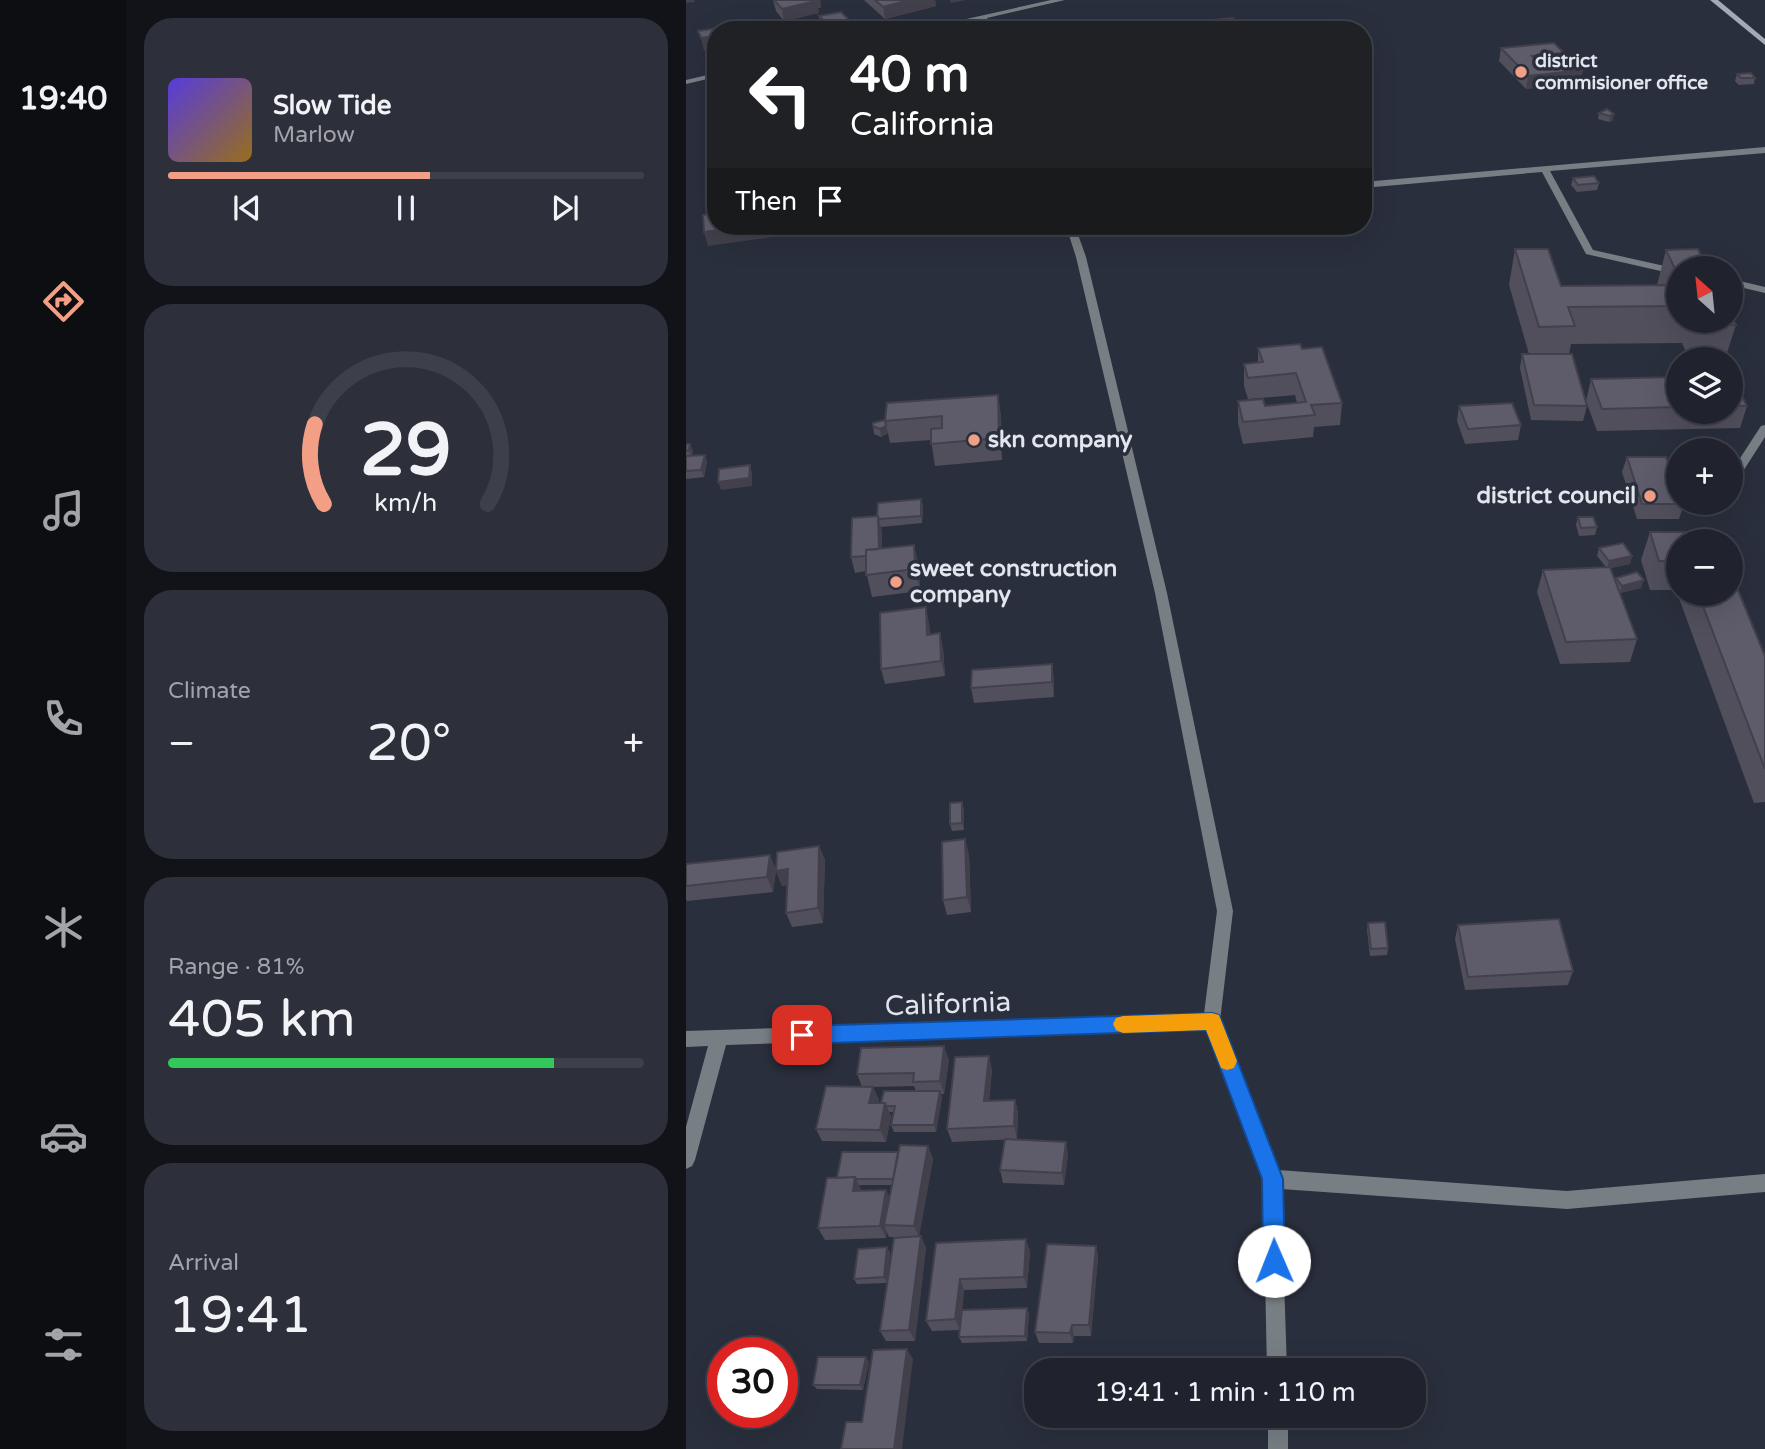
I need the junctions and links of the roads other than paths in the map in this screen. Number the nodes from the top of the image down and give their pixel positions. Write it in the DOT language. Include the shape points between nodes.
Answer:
graph roads {
  1 [pos="1062,0"];
  2 [pos="1714,0"];
  3 [pos="982,16"];
  4 [pos="960,21"];
  5 [pos="984,21"];
  6 [pos="1765,43"];
  7 [pos="707,77"];
  8 [pos="686,82"];
  9 [pos="1765,150"];
  10 [pos="1545,170"];
  11 [pos="1372,184"];
  12 [pos="1073,235"];
  13 [pos="1666,269"];
  14 [pos="1743,285"];
  15 [pos="1765,290"];
  16 [pos="1765,428"];
  17 [pos="1743,462"];
  18 [pos="1212,1021"];
  19 [pos="719,1038"];
  20 [pos="686,1039"];
  21 [pos="686,1160"];
  22 [pos="1272,1179"];
  23 [pos="1765,1183"];
  24 [pos="1277,1358"];
  25 [pos="1278,1428"];
  26 [pos="1278,1449"];
  1 -- 3 [label="street"];
  2 -- 6 [label="street"];
  3 -- 4 [label="street"];
  3 -- 5 [label="street"];
  7 -- 8 [label="street"];
  9 -- 10 [label="street"];
  10 -- 11 [label="street"];
  10 -- 13 [label="street" via="1589,252"];
  12 -- 18 [label="street" via="1161,593 1225,911"];
  14 -- 15 [label="street"];
  16 -- 17 [label="street"];
  18 -- 19 [label="street, California"];
  18 -- 22 [label="street"];
  19 -- 20 [label="street, California"];
  19 -- 21 [label="street"];
  22 -- 23 [label="street" via="1567,1200"];
  22 -- 24 [label="street"];
  25 -- 26 [label="street"];
}
